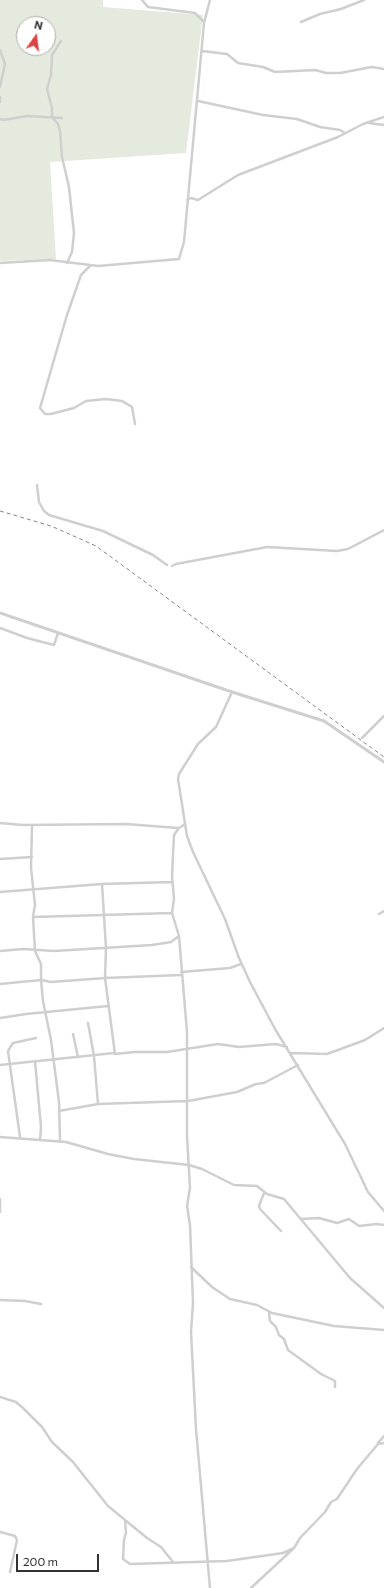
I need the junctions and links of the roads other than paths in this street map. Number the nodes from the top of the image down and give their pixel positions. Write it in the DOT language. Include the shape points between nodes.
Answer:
graph roads {
  1 [pos="142,0"];
  2 [pos="210,0"];
  3 [pos="364,0"];
  4 [pos="301,22"];
  5 [pos="204,23"];
  6 [pos="61,42"];
  7 [pos="0,50"];
  8 [pos="202,51"];
  9 [pos="384,69"];
  10 [pos="0,87"];
  11 [pos="0,97"];
  12 [pos="198,101"];
  13 [pos="0,102"];
  14 [pos="52,117"];
  15 [pos="384,117"];
  16 [pos="62,118"];
  17 [pos="0,119"];
  18 [pos="366,123"];
  19 [pos="384,125"];
  20 [pos="345,133"];
  21 [pos="187,200"];
  22 [pos="0,263"];
  23 [pos="67,263"];
  24 [pos="90,266"];
  25 [pos="135,424"];
  26 [pos="37,485"];
  27 [pos="384,530"];
  28 [pos="167,565"];
  29 [pos="172,566"];
  30 [pos="0,613"];
  31 [pos="0,628"];
  32 [pos="58,633"];
  33 [pos="232,692"];
  34 [pos="384,716"];
  35 [pos="362,738"];
  36 [pos="384,762"];
  37 [pos="0,823"];
  38 [pos="185,824"];
  39 [pos="32,825"];
  40 [pos="178,828"];
  41 [pos="32,857"];
  42 [pos="0,859"];
  43 [pos="172,882"];
  44 [pos="102,884"];
  45 [pos="34,889"];
  46 [pos="0,892"];
  47 [pos="384,911"];
  48 [pos="172,913"];
  49 [pos="379,914"];
  50 [pos="104,915"];
  51 [pos="33,917"];
  52 [pos="179,936"];
  53 [pos="106,948"];
  54 [pos="0,951"];
  55 [pos="35,951"];
  56 [pos="241,964"];
  57 [pos="181,974"];
  58 [pos="105,978"];
  59 [pos="41,980"];
  60 [pos="0,984"];
  61 [pos="108,1006"];
  62 [pos="46,1012"];
  63 [pos="0,1018"];
  64 [pos="88,1023"];
  65 [pos="384,1028"];
  66 [pos="73,1034"];
  67 [pos="36,1038"];
  68 [pos="287,1047"];
  69 [pos="187,1049"];
  70 [pos="114,1053"];
  71 [pos="291,1053"];
  72 [pos="94,1056"];
  73 [pos="78,1057"];
  74 [pos="53,1060"];
  75 [pos="35,1061"];
  76 [pos="10,1064"];
  77 [pos="0,1065"];
  78 [pos="298,1065"];
  79 [pos="188,1101"];
  80 [pos="98,1104"];
  81 [pos="59,1111"];
  82 [pos="0,1137"];
  83 [pos="20,1138"];
  84 [pos="40,1140"];
  85 [pos="60,1142"];
  86 [pos="189,1165"];
  87 [pos="264,1193"];
  88 [pos="0,1199"];
  89 [pos="384,1211"];
  90 [pos="0,1212"];
  91 [pos="300,1219"];
  92 [pos="384,1225"];
  93 [pos="281,1231"];
  94 [pos="191,1267"];
  95 [pos="0,1300"];
  96 [pos="41,1304"];
  97 [pos="384,1308"];
  98 [pos="269,1312"];
  99 [pos="384,1330"];
  100 [pos="336,1387"];
  101 [pos="0,1397"];
  102 [pos="384,1436"];
  103 [pos="384,1443"];
  104 [pos="378,1444"];
  105 [pos="125,1519"];
  106 [pos="0,1532"];
  107 [pos="294,1548"];
  108 [pos="207,1561"];
  109 [pos="173,1562"];
  110 [pos="10,1572"];
  111 [pos="210,1588"];
  112 [pos="251,1588"];
  1 -- 5 [label="street" via="148,7 195,13"];
  2 -- 5 [label="street"];
  3 -- 4 [label="street"];
  5 -- 8 [label="street"];
  6 -- 14 [label="street" via="52,55 51,75 47,86"];
  7 -- 10 [label="street" via="5,64"];
  8 -- 9 [label="street" via="227,54 238,63 263,67 275,72 315,70 340,73 372,67"];
  8 -- 12 [label="street"];
  11 -- 13 [label="street"];
  12 -- 20 [label="street" via="269,116 297,119"];
  12 -- 21 [label="street"];
  14 -- 16 [label="street"];
  14 -- 17 [label="street"];
  14 -- 23 [label="street" via="58,124 62,141 62,157 69,187 74,233 72,252"];
  15 -- 18 [label="street"];
  18 -- 19 [label="street"];
  18 -- 20 [label="street"];
  20 -- 21 [label="street" via="238,175 198,200"];
  21 -- 24 [label="street" via="183,250 179,259"];
  22 -- 23 [label="street" via="50,260"];
  23 -- 24 [label="street"];
  24 -- 25 [label="street" via="81,275 40,408 46,414 51,414 74,408 86,401 122,401 132,406"];
  26 -- 28 [label="street" via="39,502 49,516 103,531 153,555"];
  27 -- 29 [label="street" via="348,549 337,551 266,547"];
  30 -- 32 [label="street"];
  31 -- 32 [label="street" via="54,645"];
  32 -- 33 [label="street"];
  33 -- 36 [label="street" via="324,721"];
  33 -- 38 [label="street" via="216,727 198,744 179,774"];
  34 -- 35 [label="street"];
  37 -- 39 [label="street"];
  38 -- 40 [label="street"];
  38 -- 56 [label="street" via="193,852 223,914"];
  39 -- 40 [label="street" via="98,823"];
  39 -- 41 [label="street"];
  40 -- 43 [label="street" via="174,835"];
  41 -- 42 [label="street"];
  41 -- 45 [label="street"];
  43 -- 44 [label="street"];
  43 -- 48 [label="street"];
  44 -- 45 [label="street"];
  44 -- 50 [label="street"];
  45 -- 46 [label="street"];
  45 -- 51 [label="street"];
  47 -- 49 [label="street"];
  48 -- 50 [label="street"];
  48 -- 52 [label="street"];
  50 -- 51 [label="street"];
  50 -- 53 [label="street"];
  51 -- 55 [label="street"];
  52 -- 53 [label="street" via="163,944"];
  52 -- 57 [label="street"];
  53 -- 55 [label="street"];
  53 -- 58 [label="street"];
  54 -- 55 [label="street"];
  55 -- 59 [label="street" via="41,964"];
  56 -- 57 [label="street" via="230,968"];
  56 -- 68 [label="street"];
  57 -- 58 [label="street"];
  57 -- 69 [label="street"];
  58 -- 59 [label="street" via="51,982"];
  58 -- 61 [label="street"];
  59 -- 60 [label="street"];
  59 -- 62 [label="street"];
  61 -- 62 [label="street"];
  61 -- 70 [label="street"];
  62 -- 63 [label="street"];
  62 -- 74 [label="street"];
  64 -- 72 [label="street"];
  65 -- 71 [label="street" via="365,1040 327,1054"];
  66 -- 73 [label="street"];
  67 -- 76 [label="street" via="11,1044 8,1051"];
  68 -- 69 [label="street" via="276,1044 239,1047 218,1044"];
  68 -- 71 [label="street"];
  69 -- 70 [label="street" via="168,1052 129,1052 119,1055"];
  69 -- 79 [label="street"];
  70 -- 72 [label="street"];
  71 -- 78 [label="street"];
  72 -- 73 [label="street"];
  72 -- 80 [label="street"];
  73 -- 74 [label="street"];
  74 -- 75 [label="street"];
  74 -- 81 [label="street"];
  75 -- 76 [label="street"];
  75 -- 84 [label="street"];
  76 -- 77 [label="street"];
  76 -- 83 [label="street"];
  78 -- 79 [label="street" via="264,1083 237,1092"];
  78 -- 89 [label="street" via="345,1144 368,1192"];
  79 -- 80 [label="street"];
  79 -- 86 [label="street"];
  80 -- 81 [label="street"];
  81 -- 85 [label="street"];
  82 -- 83 [label="street"];
  83 -- 84 [label="street"];
  84 -- 85 [label="street"];
  85 -- 86 [label="street" via="134,1159"];
  86 -- 87 [label="street" via="234,1185 257,1186"];
  86 -- 94 [label="street" via="190,1188 187,1206"];
  87 -- 91 [label="street" via="284,1199"];
  87 -- 93 [label="street" via="260,1209"];
  88 -- 90 [label="street"];
  91 -- 92 [label="street" via="319,1218 337,1223 348,1219 360,1226"];
  91 -- 97 [label="street" via="307,1224 350,1278"];
  94 -- 98 [label="street" via="223,1295"];
  94 -- 108 [label="street" via="191,1332"];
  95 -- 96 [label="street"];
  98 -- 99 [label="street" via="334,1326"];
  98 -- 100 [label="street" via="270,1321 284,1339 288,1350 335,1381"];
  101 -- 105 [label="street" via="16,1402 27,1411 52,1442 71,1459 108,1506"];
  102 -- 104 [label="street"];
  103 -- 104 [label="street"];
  104 -- 107 [label="street" via="337,1499 331,1502 326,1512 300,1538"];
  105 -- 109 [label="street" via="161,1547"];
  105 -- 109 [label="street" via="123,1559 126,1563"];
  106 -- 110 [label="street" via="16,1536"];
  107 -- 108 [label="street" via="261,1557"];
  107 -- 112 [label="street"];
  108 -- 109 [label="street"];
  108 -- 111 [label="street"];
}
